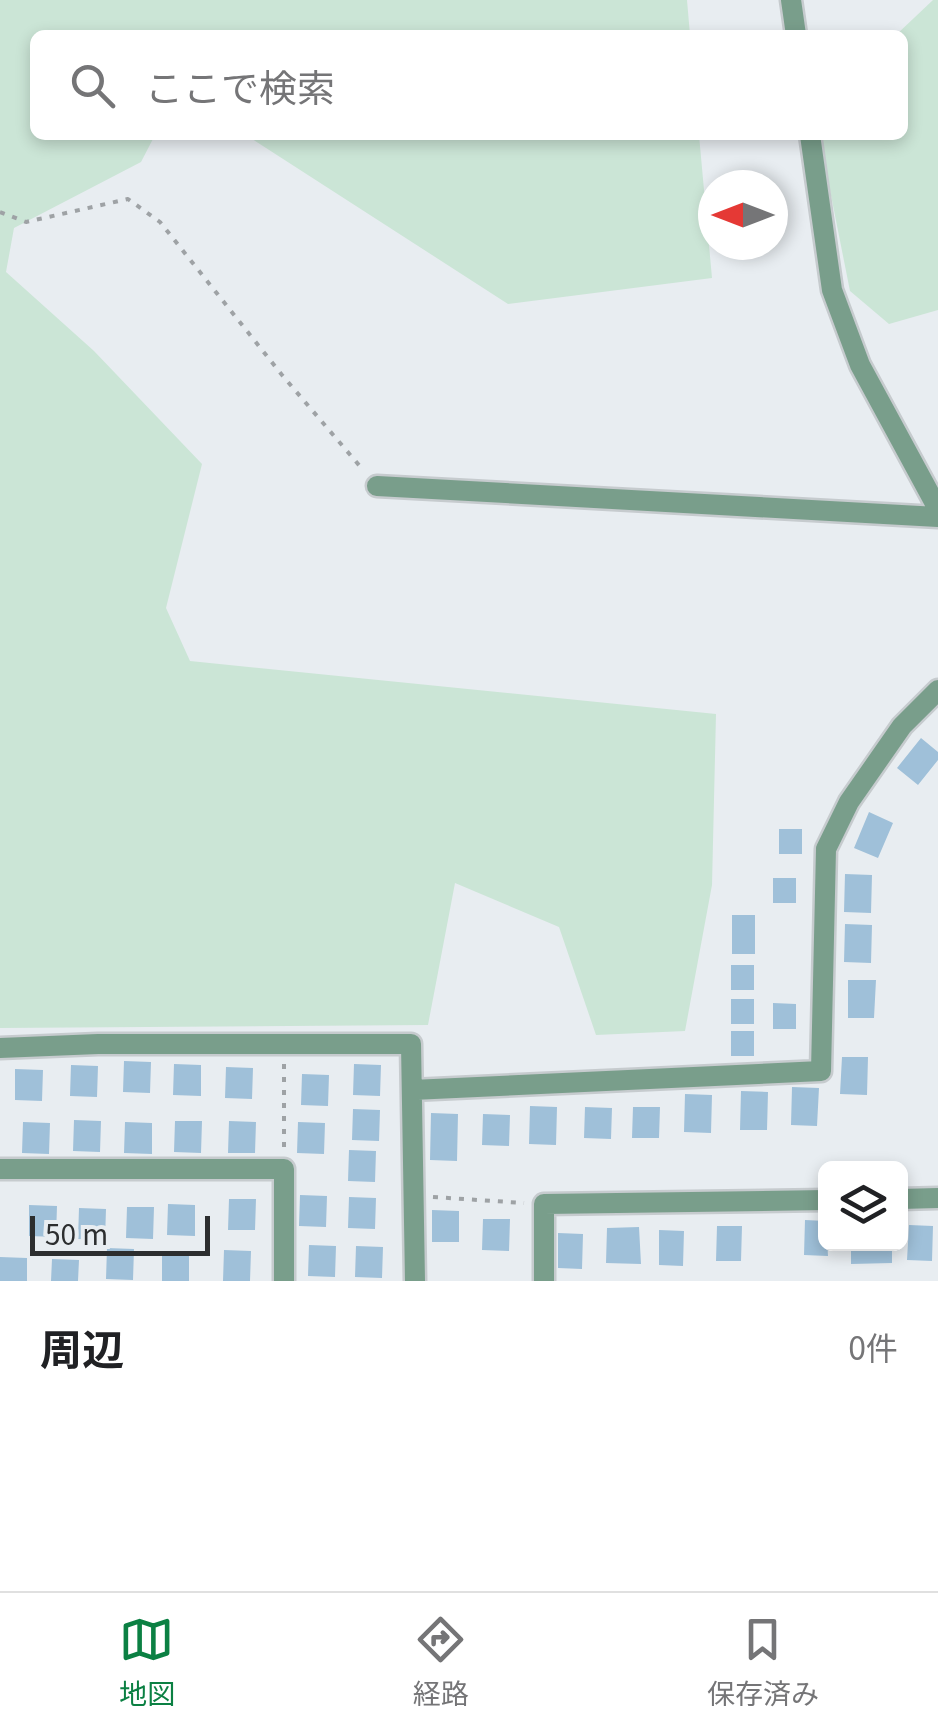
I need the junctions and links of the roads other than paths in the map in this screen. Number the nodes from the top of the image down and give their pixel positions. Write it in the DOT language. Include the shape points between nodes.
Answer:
graph roads {
  1 [pos="791,0"];
  2 [pos="795,30"];
  3 [pos="811,140"];
  4 [pos="377,486"];
  5 [pos="938,513"];
  6 [pos="938,690"];
  7 [pos="0,1048"];
  8 [pos="412,1090"];
  9 [pos="0,1169"];
  10 [pos="938,1198"];
  11 [pos="908,1199"];
  12 [pos="818,1200"];
  13 [pos="284,1281"];
  14 [pos="414,1281"];
  15 [pos="544,1281"];
  1 -- 2 [label="street"];
  3 -- 5 [label="street" via="832,290 860,365"];
  4 -- 5 [label="street"];
  6 -- 8 [label="street" via="902,726 826,849 821,1071"];
  7 -- 8 [label="street" via="411,1044"];
  8 -- 14 [label="street"];
  9 -- 13 [label="street" via="284,1170"];
  10 -- 11 [label="street"];
  12 -- 15 [label="street" via="544,1204"];
}
